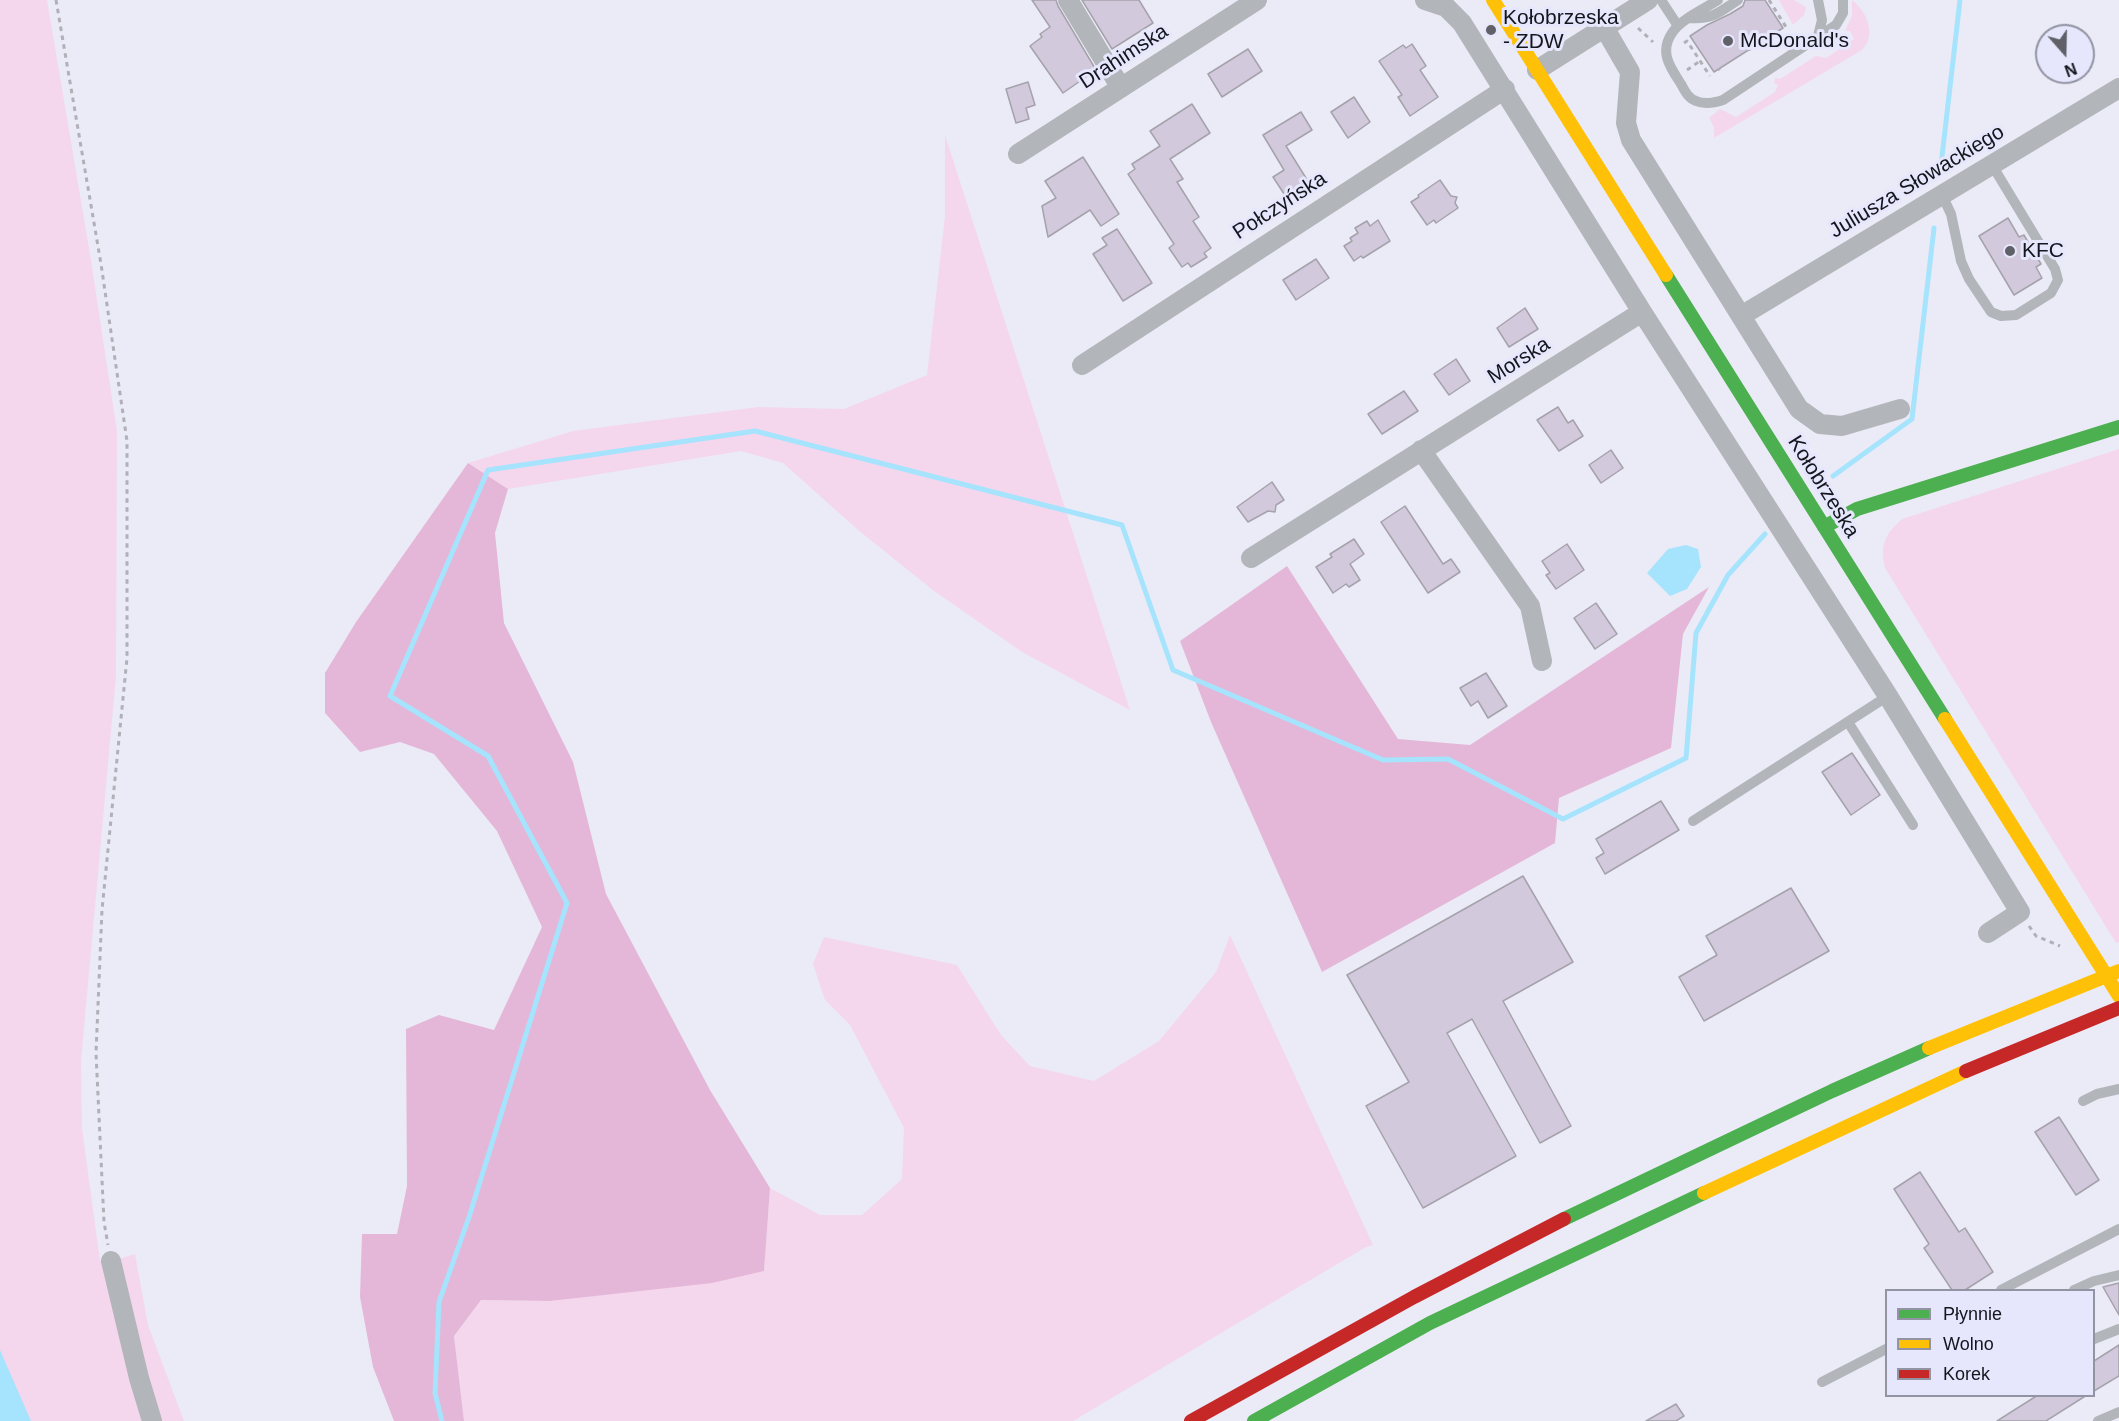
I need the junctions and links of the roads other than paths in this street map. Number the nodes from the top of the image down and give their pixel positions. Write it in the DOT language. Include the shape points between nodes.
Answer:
graph roads {
  1 [pos="1068,0"];
  2 [pos="1257,0"];
  3 [pos="1425,0"];
  4 [pos="1493,0"];
  5 [pos="1648,0"];
  6 [pos="1661,0"];
  7 [pos="1718,0"];
  8 [pos="1737,0"];
  9 [pos="1818,0"];
  10 [pos="1843,0"];
  11 [pos="1689,18"];
  12 [pos="1604,27"];
  13 [pos="1675,29"];
  14 [pos="1818,36"];
  15 [pos="1537,70"];
  16 [pos="1121,88"];
  17 [pos="2119,88"];
  18 [pos="1505,89"];
  19 [pos="1018,154"];
  20 [pos="1992,165"];
  21 [pos="1942,195"];
  22 [pos="1642,312"];
  23 [pos="1741,316"];
  24 [pos="1082,365"];
  25 [pos="1900,408"];
  26 [pos="2119,427"];
  27 [pos="1420,450"];
  28 [pos="1824,527"];
  29 [pos="1251,558"];
  30 [pos="1542,661"];
  31 [pos="1888,696"];
  32 [pos="1848,722"];
  33 [pos="1693,821"];
  34 [pos="1913,825"];
  35 [pos="1988,933"];
  36 [pos="2119,971"];
  37 [pos="2119,996"];
  38 [pos="2119,1008"];
  39 [pos="2119,1089"];
  40 [pos="2083,1101"];
  41 [pos="2119,1229"];
  42 [pos="111,1261"];
  43 [pos="2119,1275"];
  44 [pos="2003,1289"];
  45 [pos="2076,1289"];
  46 [pos="2119,1329"];
  47 [pos="2095,1339"];
  48 [pos="1885,1350"];
  49 [pos="1822,1382"];
  50 [pos="2119,1412"];
  51 [pos="152,1421"];
  52 [pos="1191,1421"];
  53 [pos="1254,1421"];
  54 [pos="2098,1421"];
  1 -- 16 [label="street"];
  2 -- 16 [label="street, Drahimska"];
  3 -- 18 [label="street" via="1446,7 1462,23"];
  4 -- 15 [label="main road, Kołobrzeska"];
  5 -- 12 [label="street"];
  6 -- 13 [label="lane"];
  7 -- 11 [label="lane"];
  8 -- 11 [label="lane" via="1710,18"];
  9 -- 14 [label="lane" via="1822,20"];
  10 -- 14 [label="lane" via="1840,20"];
  11 -- 13 [label="lane"];
  12 -- 15 [label="street"];
  12 -- 23 [label="street" via="1630,72 1626,123 1631,140"];
  13 -- 14 [label="lane" via="1666,51 1668,64 1689,97 1701,103 1723,100"];
  15 -- 28 [label="main road, Kołobrzeska"];
  16 -- 19 [label="street, Drahimska"];
  17 -- 20 [label="street, Juliusza Słowackiego"];
  18 -- 22 [label="street"];
  18 -- 24 [label="street, Połczyńska"];
  20 -- 21 [label="street, Juliusza Słowackiego"];
  20 -- 21 [label="lane" via="2058,280 2051,293 2016,315 1991,312 1969,279"];
  21 -- 23 [label="street, Juliusza Słowackiego"];
  22 -- 27 [label="street, Morska"];
  22 -- 31 [label="street"];
  23 -- 25 [label="street" via="1799,409 1820,424 1842,426"];
  26 -- 28 [label="main road" via="1857,509"];
  27 -- 29 [label="street, Morska"];
  27 -- 30 [label="street" via="1530,606"];
  28 -- 37 [label="main road, Kołobrzeska"];
  31 -- 32 [label="lane"];
  31 -- 35 [label="street" via="2020,912"];
  32 -- 33 [label="lane"];
  32 -- 34 [label="lane"];
  36 -- 52 [label="main road" via="1832,1091 1572,1215 1414,1297"];
  38 -- 53 [label="main road" via="1968,1070 1430,1323"];
  39 -- 40 [label="lane"];
  41 -- 44 [label="lane"];
  42 -- 51 [label="street"];
  43 -- 45 [label="lane"];
  46 -- 47 [label="lane"];
  48 -- 49 [label="lane"];
  50 -- 54 [label="lane"];
}
